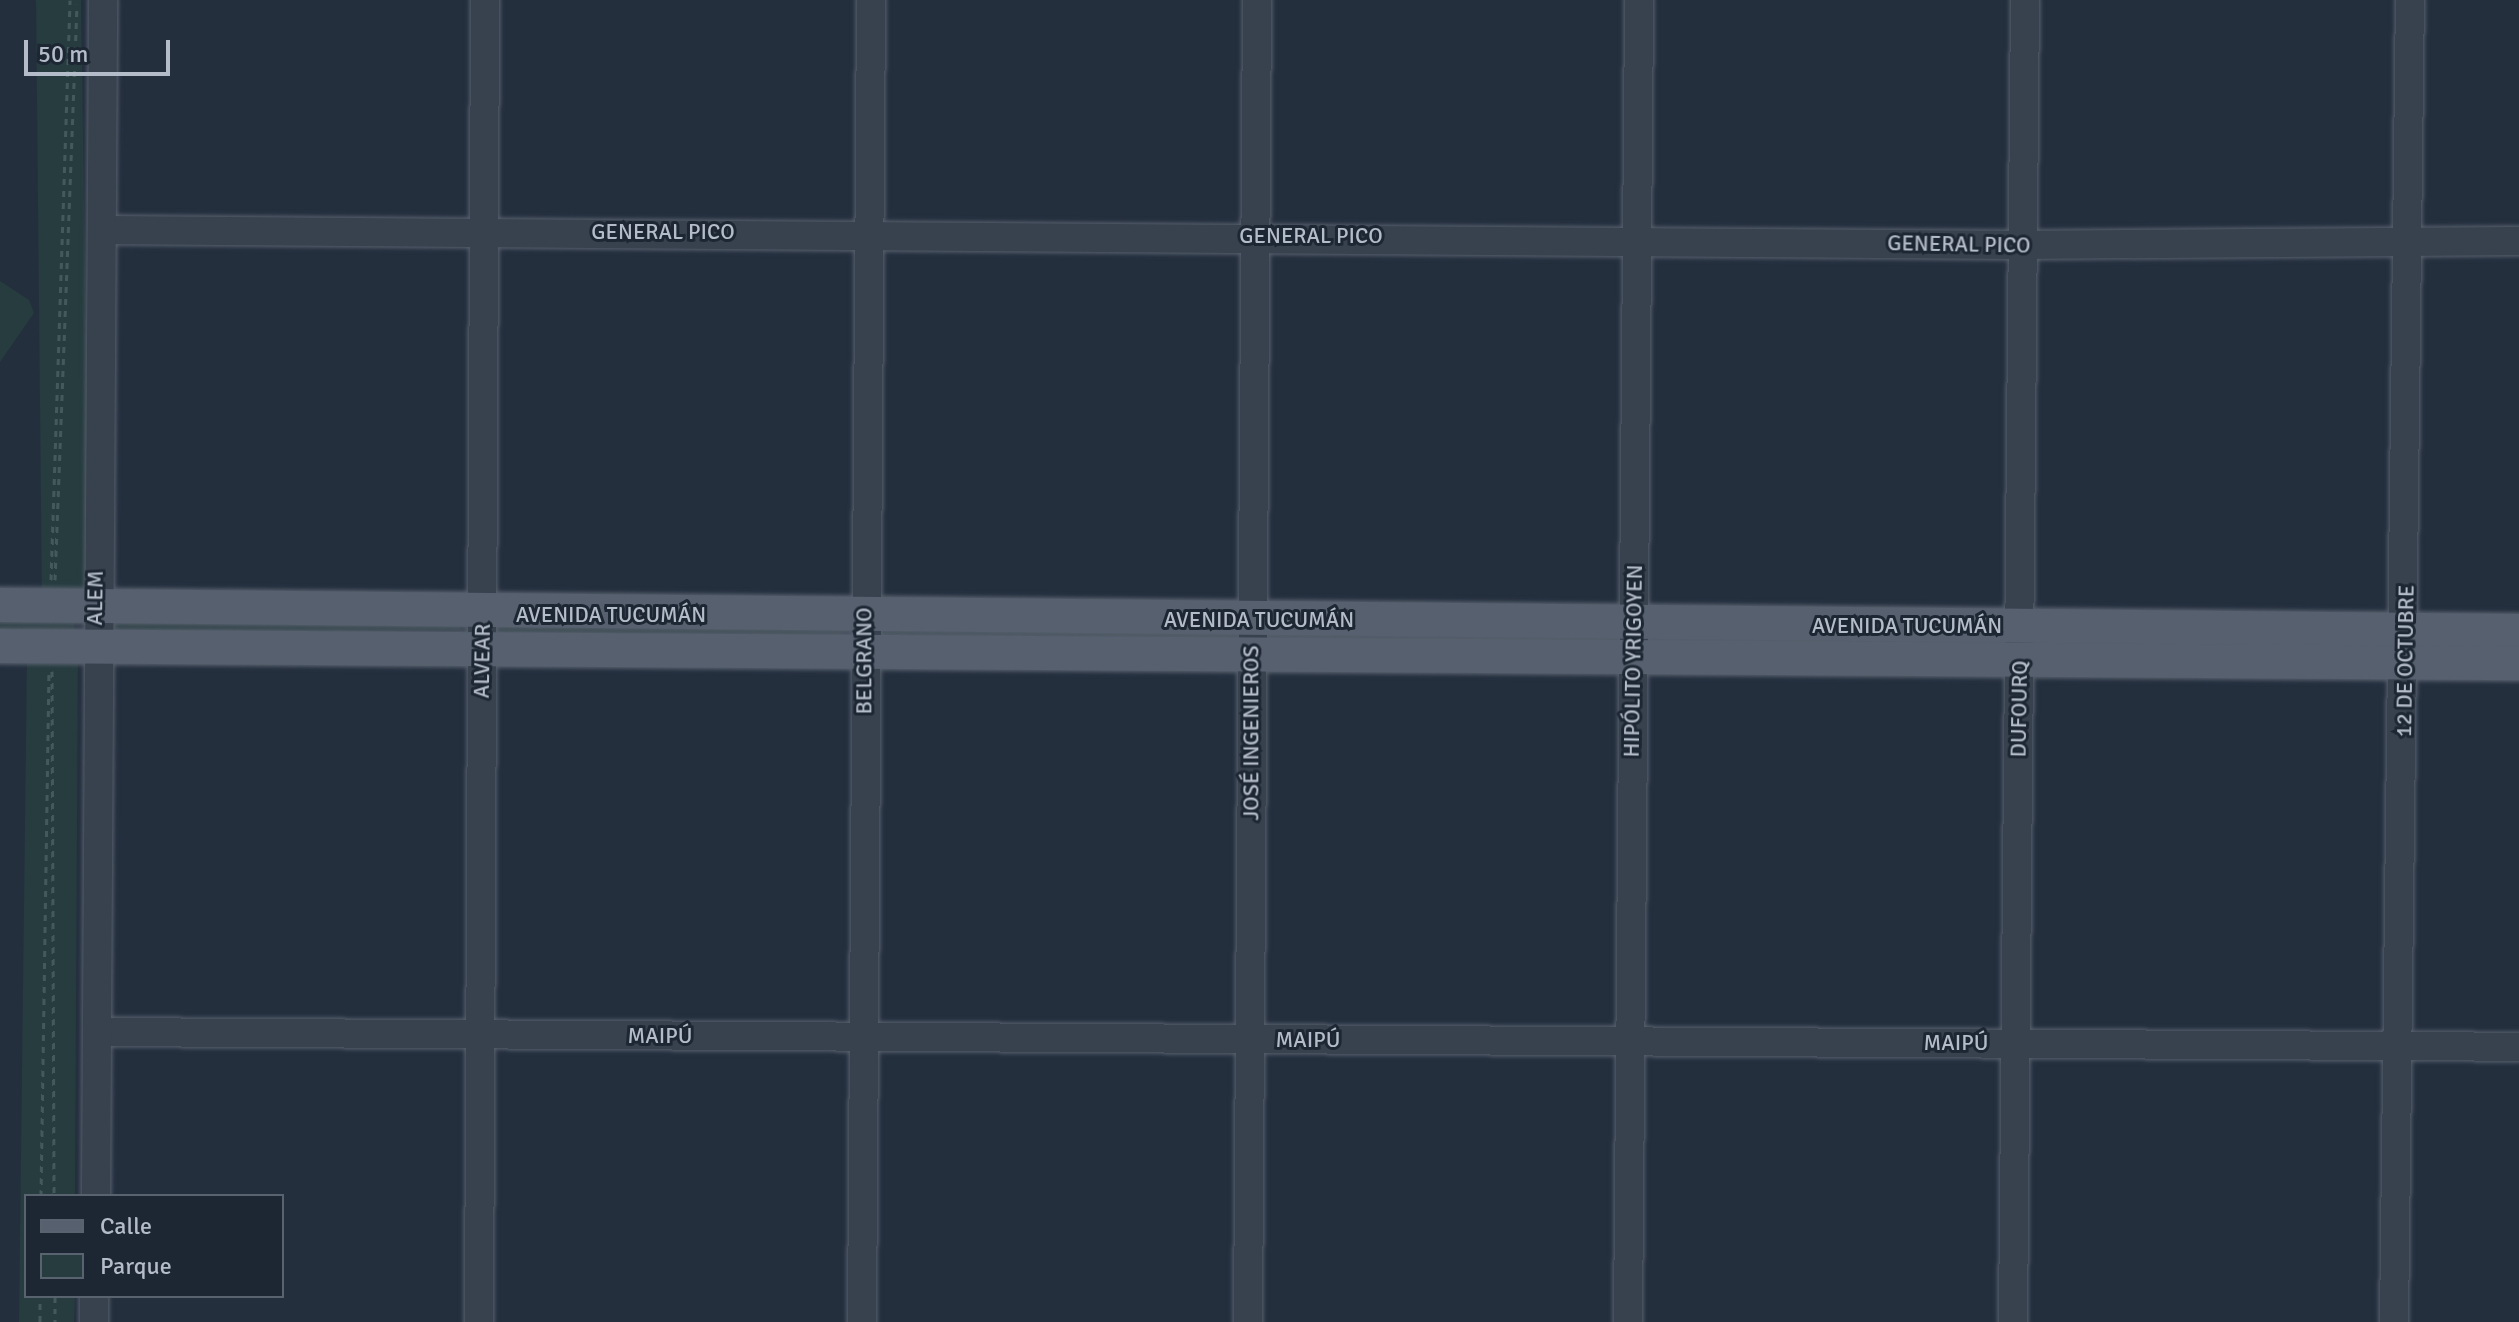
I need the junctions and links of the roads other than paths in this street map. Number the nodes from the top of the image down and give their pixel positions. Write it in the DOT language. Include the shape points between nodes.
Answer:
graph roads {
  1 [pos="103,0"];
  2 [pos="485,0"];
  3 [pos="871,0"];
  4 [pos="1257,0"];
  5 [pos="1639,0"];
  6 [pos="2025,0"];
  7 [pos="2410,0"];
  8 [pos="103,230"];
  9 [pos="484,231"];
  10 [pos="868,232"];
  11 [pos="1253,236"];
  12 [pos="1637,239"];
  13 [pos="2519,241"];
  14 [pos="2407,242"];
  15 [pos="2019,245"];
  16 [pos="0,605"];
  17 [pos="94,611"];
  18 [pos="482,614"];
  19 [pos="2519,631"];
  20 [pos="864,634"];
  21 [pos="1251,637"];
  22 [pos="1634,640"];
  23 [pos="2019,643"];
  24 [pos="95,645"];
  25 [pos="0,646"];
  26 [pos="2406,646"];
  27 [pos="482,648"];
  28 [pos="2519,663"];
  29 [pos="98,1032"];
  30 [pos="477,1036"];
  31 [pos="867,1037"];
  32 [pos="1251,1040"];
  33 [pos="1627,1041"];
  34 [pos="2015,1044"];
  35 [pos="2398,1045"];
  36 [pos="2519,1047"];
  37 [pos="96,1194"];
  38 [pos="94,1298"];
  39 [pos="94,1322"];
  40 [pos="479,1322"];
  41 [pos="862,1322"];
  42 [pos="1248,1322"];
  43 [pos="1628,1322"];
  44 [pos="2013,1322"];
  45 [pos="2394,1322"];
  1 -- 8 [label="street, ALEM"];
  2 -- 9 [label="street, ALVEAR"];
  3 -- 10 [label="street, BELGRANO"];
  4 -- 11 [label="street, JOSÉ INGENIEROS"];
  5 -- 12 [label="street, HIPÓLITO YRIGOYEN"];
  6 -- 15 [label="street, DUFOURQ"];
  7 -- 14 [label="street, 12 DE OCTUBRE"];
  8 -- 9 [label="street, GENERAL PICO"];
  8 -- 17 [label="street, ALEM"];
  9 -- 10 [label="street, GENERAL PICO"];
  9 -- 18 [label="street, ALVEAR"];
  10 -- 11 [label="street, GENERAL PICO"];
  10 -- 20 [label="street, BELGRANO"];
  11 -- 12 [label="street, GENERAL PICO"];
  11 -- 21 [label="street, JOSÉ INGENIEROS"];
  12 -- 15 [label="street, GENERAL PICO"];
  12 -- 22 [label="street, HIPÓLITO YRIGOYEN"];
  13 -- 14 [label="street, GENERAL PICO"];
  14 -- 15 [label="street, GENERAL PICO"];
  14 -- 26 [label="street, 12 DE OCTUBRE"];
  15 -- 23 [label="street, DUFOURQ"];
  16 -- 17 [label="main road, AVENIDA TUCUMÁN"];
  17 -- 18 [label="main road, AVENIDA TUCUMÁN"];
  17 -- 24 [label="street, ALEM"];
  18 -- 20 [label="main road, AVENIDA TUCUMÁN"];
  18 -- 27 [label="street, ALVEAR"];
  19 -- 26 [label="main road, AVENIDA TUCUMÁN"];
  20 -- 21 [label="main road, AVENIDA TUCUMÁN"];
  20 -- 27 [label="main road, AVENIDA TUCUMÁN"];
  20 -- 31 [label="street, BELGRANO"];
  21 -- 22 [label="main road, AVENIDA TUCUMÁN"];
  21 -- 32 [label="street, JOSÉ INGENIEROS"];
  22 -- 23 [label="main road, AVENIDA TUCUMÁN"];
  22 -- 33 [label="street, HIPÓLITO YRIGOYEN"];
  23 -- 26 [label="main road, AVENIDA TUCUMÁN"];
  23 -- 34 [label="street, DUFOURQ"];
  24 -- 25 [label="main road, AVENIDA TUCUMÁN"];
  24 -- 27 [label="main road, AVENIDA TUCUMÁN"];
  24 -- 29 [label="street, ALEM"];
  26 -- 28 [label="main road, AVENIDA TUCUMÁN"];
  26 -- 35 [label="street, 12 DE OCTUBRE"];
  27 -- 30 [label="street, ALVEAR"];
  29 -- 30 [label="street, MAIPÚ"];
  29 -- 37 [label="street, ALEM"];
  30 -- 31 [label="street, MAIPÚ"];
  30 -- 40 [label="street, ALVEAR"];
  31 -- 32 [label="street, MAIPÚ"];
  31 -- 41 [label="street, BELGRANO"];
  32 -- 33 [label="street, MAIPÚ"];
  32 -- 42 [label="street, JOSÉ INGENIEROS"];
  33 -- 34 [label="street, MAIPÚ"];
  33 -- 43 [label="street, HIPÓLITO YRIGOYEN"];
  34 -- 35 [label="street, MAIPÚ"];
  34 -- 44 [label="street, DUFOURQ"];
  35 -- 36 [label="street, MAIPÚ"];
  35 -- 45 [label="street, 12 DE OCTUBRE"];
  38 -- 39 [label="street"];
}
